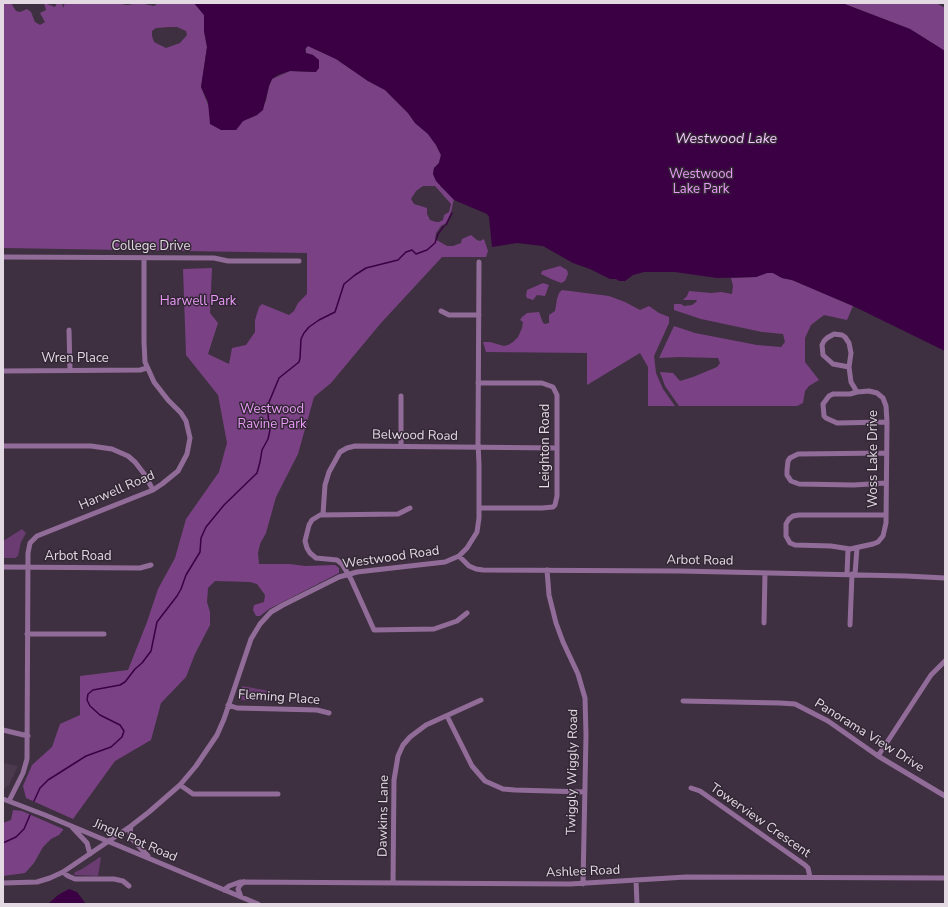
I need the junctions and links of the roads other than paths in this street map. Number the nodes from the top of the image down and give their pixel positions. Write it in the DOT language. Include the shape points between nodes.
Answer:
graph roads {
  1 [pos="3,257"];
  2 [pos="144,258"];
  3 [pos="299,261"];
  4 [pos="479,262"];
  5 [pos="441,311"];
  6 [pos="479,315"];
  7 [pos="69,330"];
  8 [pos="850,367"];
  9 [pos="147,368"];
  10 [pos="70,370"];
  11 [pos="3,371"];
  12 [pos="478,383"];
  13 [pos="857,392"];
  14 [pos="401,396"];
  15 [pos="887,422"];
  16 [pos="3,446"];
  17 [pos="401,446"];
  18 [pos="478,447"];
  19 [pos="557,448"];
  20 [pos="886,453"];
  21 [pos="886,483"];
  22 [pos="153,490"];
  23 [pos="410,508"];
  24 [pos="479,508"];
  25 [pos="323,514"];
  26 [pos="886,515"];
  27 [pos="857,548"];
  28 [pos="848,549"];
  29 [pos="459,556"];
  30 [pos="151,565"];
  31 [pos="3,567"];
  32 [pos="28,567"];
  33 [pos="547,570"];
  34 [pos="765,573"];
  35 [pos="348,574"];
  36 [pos="852,574"];
  37 [pos="945,578"];
  38 [pos="467,613"];
  39 [pos="764,623"];
  40 [pos="850,625"];
  41 [pos="27,634"];
  42 [pos="104,634"];
  43 [pos="945,661"];
  44 [pos="481,700"];
  45 [pos="683,701"];
  46 [pos="228,705"];
  47 [pos="329,713"];
  48 [pos="447,716"];
  49 [pos="3,730"];
  50 [pos="28,736"];
  51 [pos="878,756"];
  52 [pos="180,785"];
  53 [pos="691,788"];
  54 [pos="585,792"];
  55 [pos="278,794"];
  56 [pos="945,796"];
  57 [pos="6,800"];
  58 [pos="70,826"];
  59 [pos="131,826"];
  60 [pos="109,841"];
  61 [pos="90,854"];
  62 [pos="150,858"];
  63 [pos="63,872"];
  64 [pos="810,877"];
  65 [pos="945,878"];
  66 [pos="636,880"];
  67 [pos="244,882"];
  68 [pos="3,883"];
  69 [pos="393,883"];
  70 [pos="583,884"];
  71 [pos="129,886"];
  72 [pos="224,890"];
  73 [pos="241,897"];
  74 [pos="258,904"];
  75 [pos="636,904"];
  1 -- 2 [label="street, College Drive"];
  2 -- 3 [label="street, College Drive"];
  2 -- 9 [label="street, Harwell Road" via="144,342"];
  4 -- 6 [label="street, Westwood Road"];
  5 -- 6 [label="street" via="449,315"];
  6 -- 12 [label="street, Westwood Road"];
  7 -- 10 [label="street"];
  8 -- 8 [label="street" via="850,343 840,334 826,338 822,345 823,355 833,364"];
  8 -- 13 [label="street" via="851,382"];
  9 -- 10 [label="street, Wren Place"];
  9 -- 22 [label="street, Harwell Road" via="158,388 186,421 190,438 187,454 178,471"];
  10 -- 11 [label="street, Wren Place"];
  12 -- 18 [label="street, Westwood Road"];
  12 -- 19 [label="street, Leighton Road" via="537,383 553,387 557,395"];
  13 -- 15 [label="street, Woss Lake Drive" via="869,391 880,396 885,402"];
  13 -- 15 [label="street, Woss Lake Drive" via="828,396 824,404 824,416 837,423"];
  14 -- 17 [label="street"];
  15 -- 20 [label="street, Woss Lake Drive"];
  16 -- 22 [label="street" via="91,446 112,449 135,462"];
  17 -- 18 [label="street, Belwood Road"];
  17 -- 25 [label="street, Belwood Road" via="355,446 340,452 325,485"];
  18 -- 19 [label="street, Belwood Road"];
  18 -- 24 [label="street, Westwood Road"];
  19 -- 24 [label="street, Leighton Road" via="557,496 552,507"];
  20 -- 21 [label="street, Woss Lake Drive"];
  20 -- 21 [label="street" via="798,454 790,458 787,470 791,481 799,484"];
  21 -- 26 [label="street, Woss Lake Drive"];
  22 -- 32 [label="street, Harwell Road" via="37,536 29,546"];
  23 -- 25 [label="street" via="398,514"];
  24 -- 29 [label="street, Westwood Road" via="474,539"];
  25 -- 35 [label="street" via="309,525 305,541 307,548 316,558 340,562"];
  26 -- 27 [label="street, Woss Lake Drive" via="882,538 876,543"];
  26 -- 28 [label="street, Woss Lake Drive" via="799,515 789,519 786,524 785,531 790,543"];
  27 -- 28 [label="street, Woss Lake Drive"];
  27 -- 36 [label="street"];
  28 -- 36 [label="street"];
  29 -- 33 [label="street, Arbot Road" via="469,566 479,570"];
  29 -- 35 [label="street, Westwood Road" via="441,562"];
  30 -- 32 [label="street, Arbot Road" via="140,568"];
  31 -- 32 [label="street, Arbot Road"];
  32 -- 41 [label="street, Harwell Road"];
  33 -- 34 [label="street, Arbot Road"];
  33 -- 54 [label="street, Twiggly Wiggly Road" via="549,595 556,623 578,674 585,698"];
  34 -- 36 [label="street, Arbot Road"];
  34 -- 39 [label="street"];
  35 -- 38 [label="street" via="374,630 434,629 457,621"];
  35 -- 46 [label="street, Westwood Road" via="284,604 265,618 255,631"];
  36 -- 37 [label="street, Arbot Road"];
  36 -- 40 [label="street"];
  41 -- 42 [label="street"];
  41 -- 50 [label="street, Harwell Road"];
  43 -- 51 [label="street" via="931,675"];
  44 -- 48 [label="street, Dawkins Lane"];
  45 -- 51 [label="street, Panorama View Drive" via="795,704 828,720"];
  46 -- 47 [label="street, Fleming Place" via="237,708 317,710"];
  46 -- 52 [label="street, Westwood Road" via="214,739"];
  48 -- 54 [label="street" via="472,766 485,781 503,789"];
  48 -- 69 [label="street, Dawkins Lane" via="410,737 398,756 394,780"];
  49 -- 50 [label="street"];
  50 -- 57 [label="street, Harwell Road" via="26,766"];
  51 -- 56 [label="street, Panorama View Drive"];
  52 -- 55 [label="street" via="193,794"];
  52 -- 59 [label="street, Westwood Road"];
  53 -- 64 [label="street, Towerview Crescent" via="700,791 805,865"];
  54 -- 70 [label="street, Twiggly Wiggly Road"];
  57 -- 58 [label="street, Jingle Pot Road"];
  58 -- 60 [label="street, Jingle Pot Road"];
  58 -- 61 [label="street" via="87,843"];
  59 -- 60 [label="street, Westwood Road"];
  59 -- 62 [label="street" via="132,839"];
  60 -- 61 [label="street, Westwood Road"];
  60 -- 62 [label="street, Jingle Pot Road"];
  61 -- 63 [label="street, Westwood Road"];
  62 -- 72 [label="street, Jingle Pot Road"];
  63 -- 68 [label="street, Westwood Road" via="37,882"];
  63 -- 71 [label="street" via="75,879 114,879"];
  64 -- 65 [label="street, Ashlee Road"];
  64 -- 66 [label="street, Ashlee Road" via="686,877"];
  66 -- 70 [label="street, Ashlee Road"];
  66 -- 75 [label="street"];
  67 -- 69 [label="street, Ashlee Road"];
  67 -- 72 [label="street, Ashlee Road" via="233,884"];
  67 -- 73 [label="street" via="238,887"];
  69 -- 70 [label="street, Ashlee Road"];
  72 -- 73 [label="street, Jingle Pot Road"];
  73 -- 74 [label="street, Jingle Pot Road"];
}
